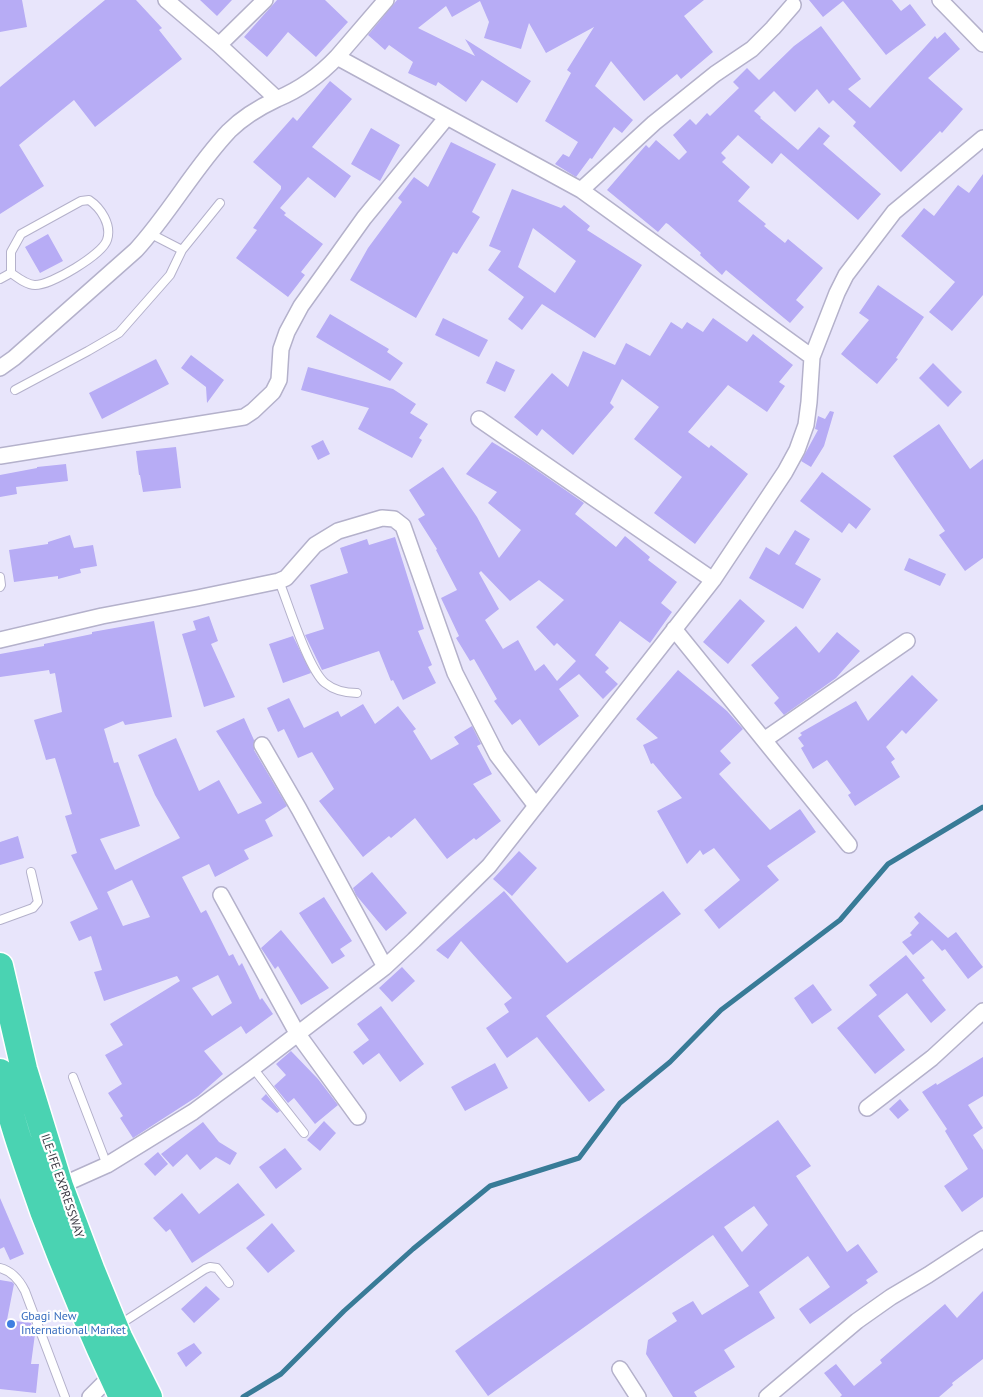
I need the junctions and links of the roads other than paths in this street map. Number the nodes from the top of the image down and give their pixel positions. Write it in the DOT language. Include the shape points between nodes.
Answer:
graph roads {
  1 [pos="166,0"];
  2 [pos="264,0"];
  3 [pos="386,0"];
  4 [pos="940,0"];
  5 [pos="793,5"];
  6 [pos="983,44"];
  7 [pos="220,45"];
  8 [pos="337,57"];
  9 [pos="277,99"];
  10 [pos="447,117"];
  11 [pos="983,138"];
  12 [pos="581,190"];
  13 [pos="220,203"];
  14 [pos="151,234"];
  15 [pos="182,250"];
  16 [pos="11,273"];
  17 [pos="0,279"];
  18 [pos="812,357"];
  19 [pos="0,368"];
  20 [pos="15,390"];
  21 [pos="479,419"];
  22 [pos="0,456"];
  23 [pos="0,577"];
  24 [pos="713,580"];
  25 [pos="279,581"];
  26 [pos="0,587"];
  27 [pos="674,629"];
  28 [pos="0,640"];
  29 [pos="907,641"];
  30 [pos="357,693"];
  31 [pos="764,740"];
  32 [pos="262,745"];
  33 [pos="536,806"];
  34 [pos="849,845"];
  35 [pos="32,872"];
  36 [pos="221,895"];
  37 [pos="0,920"];
  38 [pos="0,966"];
  39 [pos="385,967"];
  40 [pos="983,1011"];
  41 [pos="297,1033"];
  42 [pos="253,1068"];
  43 [pos="0,1072"];
  44 [pos="73,1077"];
  45 [pos="866,1108"];
  46 [pos="358,1117"];
  47 [pos="304,1133"];
  48 [pos="106,1165"];
  49 [pos="60,1186"];
  50 [pos="983,1239"];
  51 [pos="0,1268"];
  52 [pos="230,1284"];
  53 [pos="115,1328"];
  54 [pos="620,1369"];
  55 [pos="117,1386"];
  56 [pos="64,1397"];
  57 [pos="90,1397"];
  58 [pos="150,1397"];
  59 [pos="638,1397"];
  60 [pos="767,1397"];
  1 -- 7 [label="street"];
  2 -- 7 [label="street"];
  3 -- 8 [label="street"];
  4 -- 6 [label="street"];
  5 -- 12 [label="street" via="752,49 654,123"];
  7 -- 9 [label="street"];
  8 -- 9 [label="street" via="319,76"];
  8 -- 10 [label="street"];
  9 -- 14 [label="street" via="230,130"];
  10 -- 12 [label="street"];
  10 -- 22 [label="street" via="364,218 300,306 281,349 279,380 273,392 253,411 244,417"];
  11 -- 18 [label="street" via="894,212 860,254 837,293"];
  12 -- 18 [label="street"];
  13 -- 15 [label="lane"];
  14 -- 15 [label="lane"];
  14 -- 19 [label="street" via="121,265"];
  15 -- 20 [label="lane" via="170,274 119,333"];
  16 -- 16 [label="lane" via="34,285 57,278 96,253 107,242 108,228 95,204 81,200 21,234 11,252"];
  16 -- 17 [label="lane"];
  18 -- 24 [label="street" via="806,425 797,450"];
  21 -- 24 [label="street"];
  23 -- 26 [label="lane"];
  24 -- 27 [label="street"];
  25 -- 28 [label="street"];
  25 -- 30 [label="lane" via="310,662 324,682 340,692"];
  25 -- 33 [label="street" via="286,578 315,545 338,531 382,518 394,519 403,526 455,672 497,755"];
  27 -- 31 [label="street"];
  27 -- 33 [label="street"];
  29 -- 31 [label="street"];
  31 -- 34 [label="street"];
  32 -- 39 [label="street"];
  33 -- 39 [label="street" via="489,866"];
  35 -- 37 [label="lane" via="38,902 33,908"];
  36 -- 41 [label="street"];
  38 -- 49 [label="highway, ILE-IFE EXPRESSWAY" via="24,1069"];
  39 -- 41 [label="street"];
  40 -- 45 [label="street" via="932,1058"];
  41 -- 42 [label="street"];
  41 -- 46 [label="street"];
  42 -- 47 [label="lane"];
  42 -- 48 [label="street" via="193,1112"];
  43 -- 55 [label="highway, ILE-IFE EXPRESSWAY" via="31,1176 85,1317"];
  44 -- 48 [label="lane"];
  48 -- 49 [label="street"];
  49 -- 53 [label="highway, ILE-IFE EXPRESSWAY"];
  50 -- 60 [label="street" via="858,1321"];
  51 -- 56 [label="lane" via="20,1280"];
  52 -- 53 [label="lane" via="217,1268 204,1269"];
  53 -- 58 [label="highway, ILE-IFE EXPRESSWAY"];
  54 -- 59 [label="street"];
  55 -- 57 [label="street"];
}
